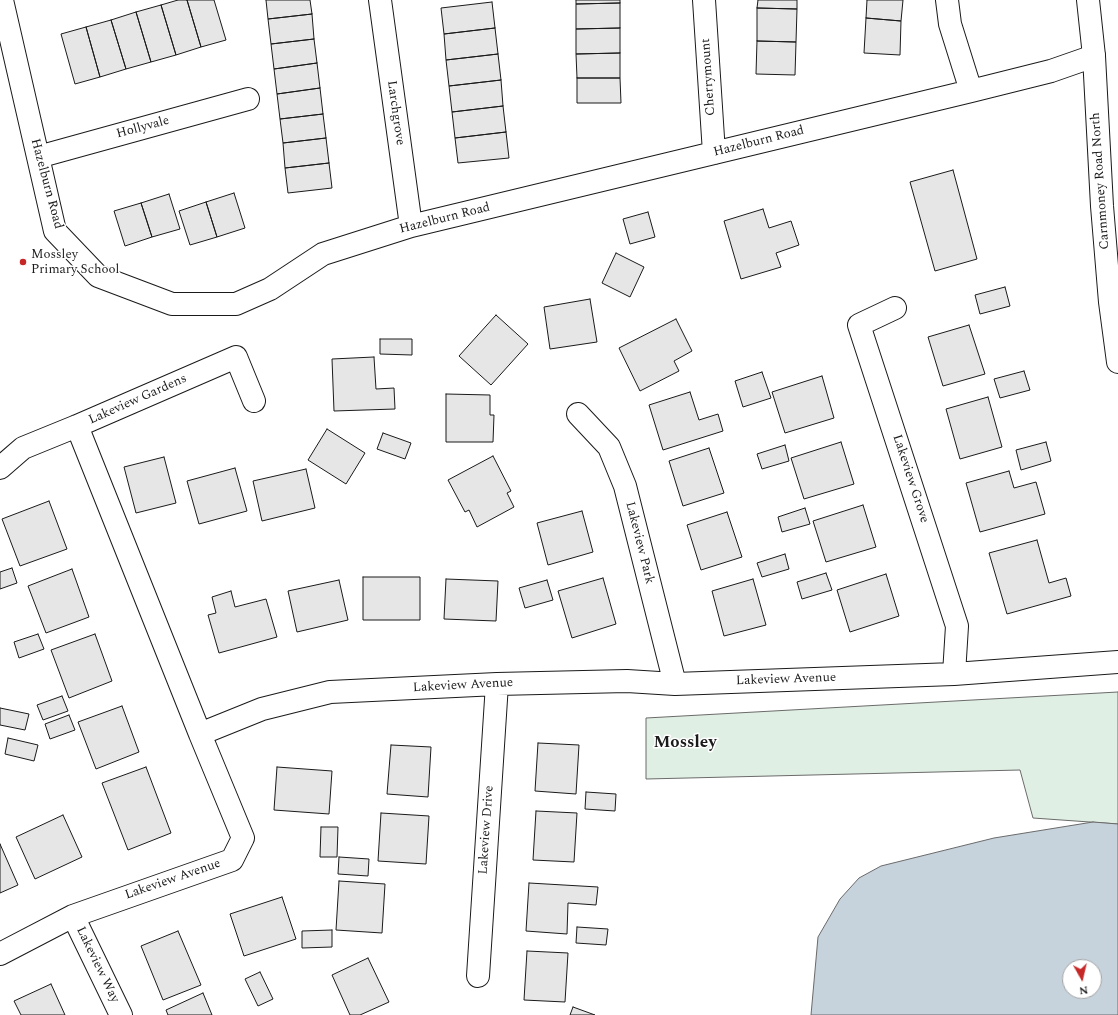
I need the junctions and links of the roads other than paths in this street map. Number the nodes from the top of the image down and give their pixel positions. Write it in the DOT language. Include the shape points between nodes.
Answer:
graph roads {
  1 [pos="2,0"];
  2 [pos="380,0"];
  3 [pos="704,0"];
  4 [pos="947,0"];
  5 [pos="1088,0"];
  6 [pos="1094,56"];
  7 [pos="971,91"];
  8 [pos="248,99"];
  9 [pos="714,153"];
  10 [pos="38,157"];
  11 [pos="411,226"];
  12 [pos="895,308"];
  13 [pos="1118,362"];
  14 [pos="254,401"];
  15 [pos="578,414"];
  16 [pos="77,426"];
  17 [pos="0,468"];
  18 [pos="1118,662"];
  19 [pos="954,674"];
  20 [pos="497,684"];
  21 [pos="675,684"];
  22 [pos="200,734"];
  23 [pos="73,916"];
  24 [pos="0,954"];
  25 [pos="478,976"];
  26 [pos="121,1015"];
  1 -- 10 [label="street, Hazelburn Road"];
  2 -- 11 [label="street, Larchgrove"];
  3 -- 9 [label="street, Cherrymount"];
  4 -- 7 [label="street" via="950,24"];
  5 -- 6 [label="street, Carnmoney Road North"];
  6 -- 7 [label="street, Hazelburn Road" via="1050,71"];
  6 -- 13 [label="street, Carnmoney Road North" via="1102,206"];
  7 -- 9 [label="street, Hazelburn Road"];
  8 -- 10 [label="street, Hollyvale"];
  9 -- 11 [label="street, Hazelburn Road"];
  10 -- 11 [label="street, Hazelburn Road" via="55,231 98,276 172,304 236,304 270,289 323,254"];
  12 -- 19 [label="street, Lakeview Grove" via="859,325 957,626"];
  14 -- 16 [label="street, Lakeview Gardens" via="236,357"];
  15 -- 21 [label="street, Lakeview Park" via="609,447 625,486"];
  16 -- 17 [label="street, Lakeview Gardens" via="24,448"];
  16 -- 22 [label="street"];
  18 -- 19 [label="street, Lakeview Avenue"];
  19 -- 21 [label="street, Lakeview Avenue"];
  20 -- 21 [label="street, Lakeview Avenue" via="627,681"];
  20 -- 22 [label="street, Lakeview Avenue" via="330,692 262,709"];
  20 -- 25 [label="street, Lakeview Drive"];
  22 -- 23 [label="street, Lakeview Avenue" via="242,838 232,860"];
  23 -- 24 [label="street, Lakeview Avenue"];
  23 -- 26 [label="street, Lakeview Way"];
}
